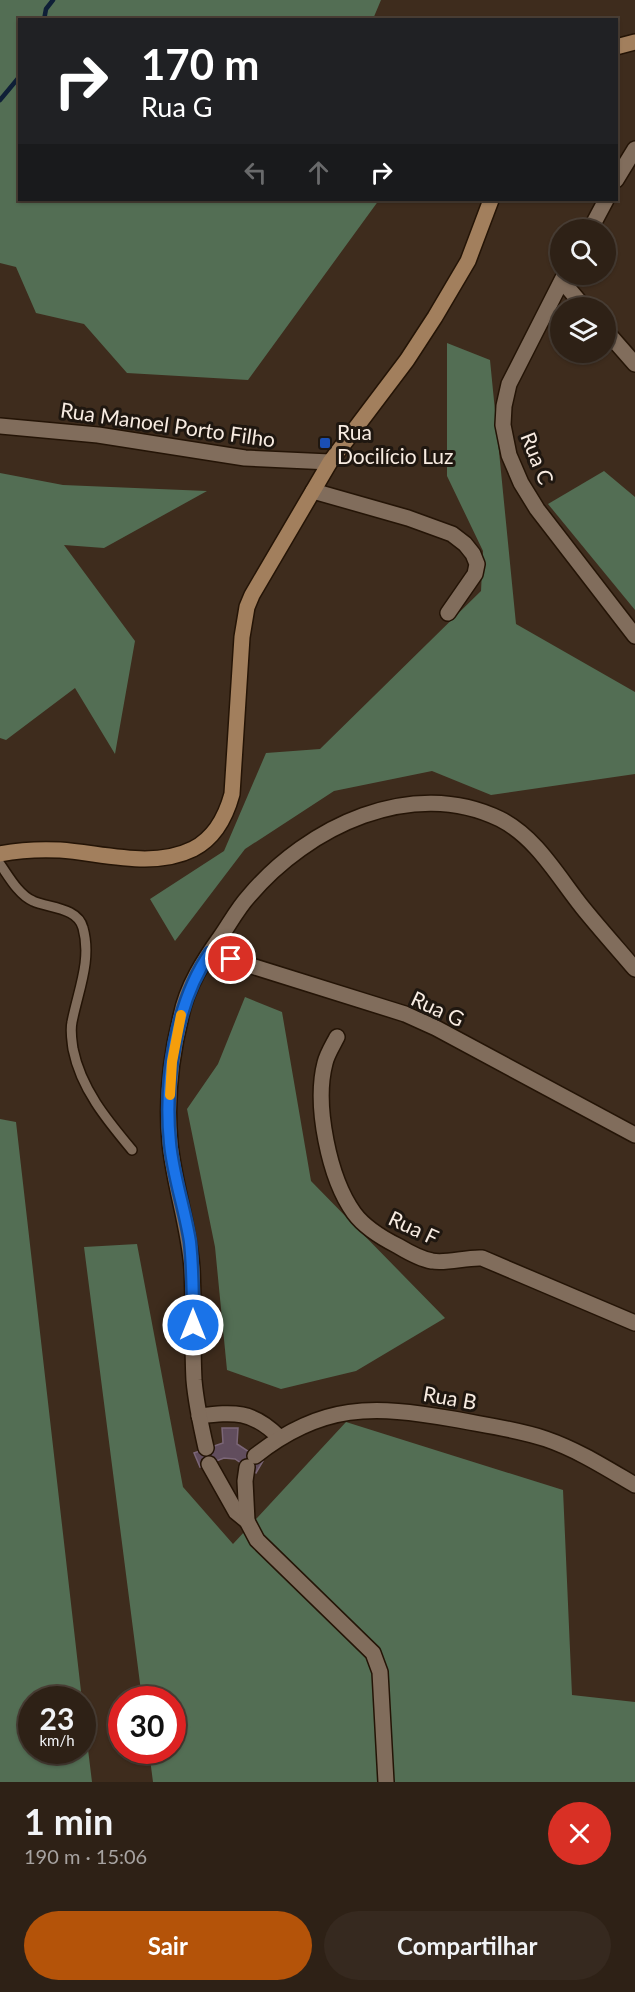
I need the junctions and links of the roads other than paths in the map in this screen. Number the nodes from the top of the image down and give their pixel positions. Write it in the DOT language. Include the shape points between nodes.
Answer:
graph roads {
  1 [pos="635,42"];
  2 [pos="618,46"];
  3 [pos="635,149"];
  4 [pos="618,177"];
  5 [pos="491,201"];
  6 [pos="605,201"];
  7 [pos="596,219"];
  8 [pos="559,285"];
  9 [pos="616,342"];
  10 [pos="635,364"];
  11 [pos="0,426"];
  12 [pos="330,462"];
  13 [pos="313,491"];
  14 [pos="448,613"];
  15 [pos="635,636"];
  16 [pos="0,854"];
  17 [pos="0,864"];
  18 [pos="210,953"];
  19 [pos="635,969"];
  20 [pos="337,1037"];
  21 [pos="635,1135"];
  22 [pos="132,1150"];
  23 [pos="635,1323"];
  24 [pos="199,1416"];
  25 [pos="279,1437"];
  26 [pos="206,1448"];
  27 [pos="209,1464"];
  28 [pos="635,1485"];
  29 [pos="247,1521"];
  30 [pos="386,1782"];
  1 -- 2 [label="main road"];
  3 -- 4 [label="street"];
  5 -- 12 [label="main road" via="468,261 430,325"];
  6 -- 7 [label="street"];
  8 -- 15 [label="street, Rua C" via="509,384 503,425 509,455 537,509"];
  9 -- 10 [label="street"];
  11 -- 12 [label="street, Rua Manoel Porto Filho" via="98,435 245,458"];
  12 -- 13 [label="main road"];
  13 -- 14 [label="street" via="408,518 452,534 465,544 477,564 475,574"];
  13 -- 16 [label="main road" via="247,607 240,657 234,784 225,816 214,833 194,848 164,857 38,849"];
  17 -- 22 [label="lane" via="33,902 63,909 83,926 83,979 71,1025 76,1063 88,1092"];
  18 -- 19 [label="street" via="248,897 297,852 370,812 426,803 470,809 500,819 519,832 548,860"];
  18 -- 21 [label="street, Rua G" via="405,1014"];
  18 -- 24 [label="street" via="181,1013 172,1062 169,1114 170,1143 190,1251 194,1381"];
  20 -- 23 [label="street, Rua F" via="326,1061 321,1103 337,1178 355,1214 374,1232 420,1257 432,1261 482,1258"];
  24 -- 25 [label="street" via="250,1416"];
  24 -- 26 [label="street"];
  25 -- 28 [label="street, Rua B" via="327,1416 363,1410 406,1411 547,1440 580,1453"];
  25 -- 29 [label="street, Rua B" via="251,1461 245,1481"];
  27 -- 29 [label="street" via="236,1512"];
  29 -- 30 [label="street" via="257,1540 373,1653 380,1672"];
}
